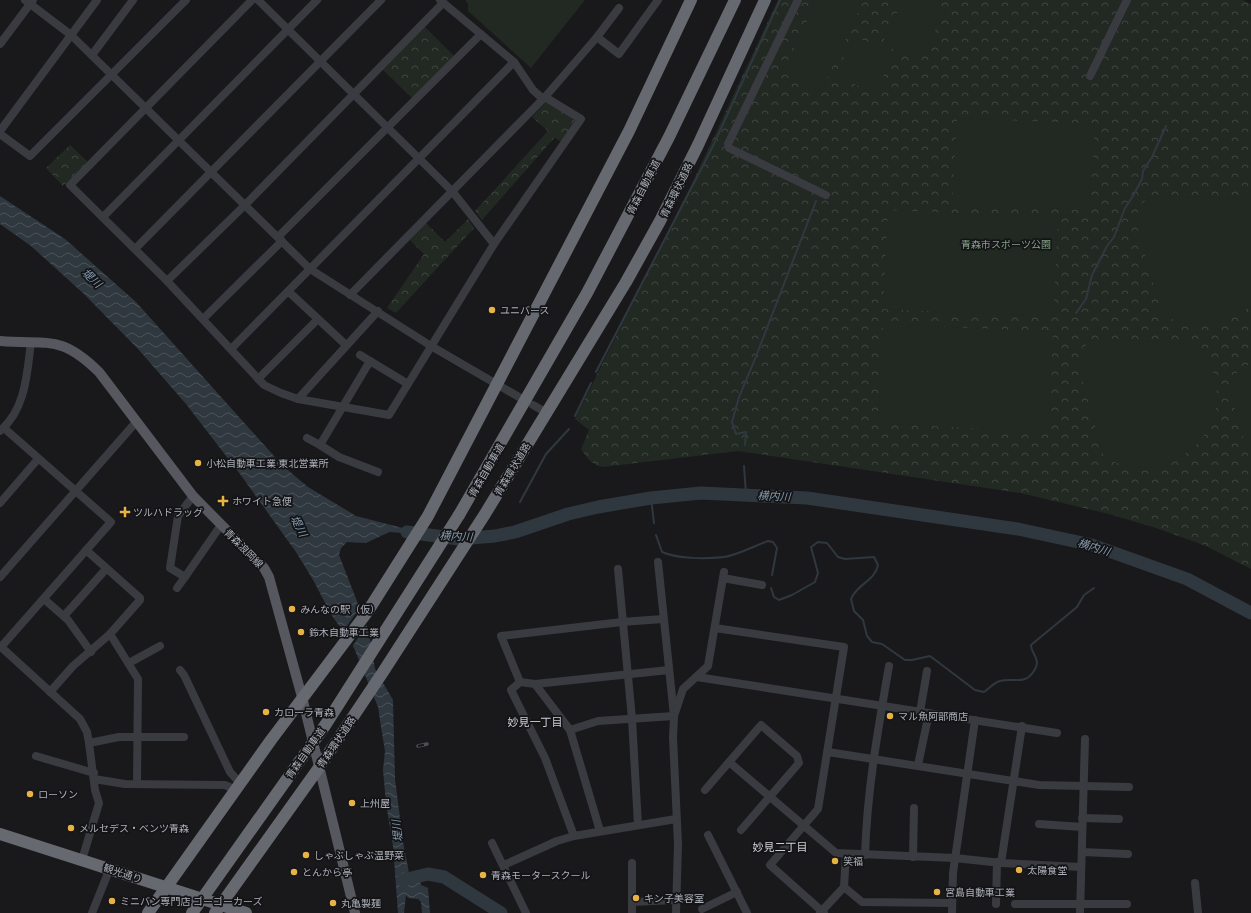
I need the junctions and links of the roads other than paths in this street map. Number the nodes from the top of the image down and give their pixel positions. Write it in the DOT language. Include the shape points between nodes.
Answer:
graph roads {
  1 [pos="97,0"];
  2 [pos="133,0"];
  3 [pos="186,0"];
  4 [pos="252,0"];
  5 [pos="258,0"];
  6 [pos="317,0"];
  7 [pos="381,0"];
  8 [pos="658,0"];
  9 [pos="691,0"];
  10 [pos="735,0"];
  11 [pos="765,0"];
  12 [pos="798,0"];
  13 [pos="1127,0"];
  14 [pos="29,1"];
  15 [pos="442,1"];
  16 [pos="619,8"];
  17 [pos="288,29"];
  18 [pos="481,34"];
  19 [pos="71,35"];
  20 [pos="597,36"];
  21 [pos="0,44"];
  22 [pos="92,55"];
  23 [pos="321,61"];
  24 [pos="514,62"];
  25 [pos="113,75"];
  26 [pos="1090,76"];
  27 [pos="354,93"];
  28 [pos="544,98"];
  29 [pos="146,108"];
  30 [pos="389,128"];
  31 [pos="0,131"];
  32 [pos="0,134"];
  33 [pos="179,140"];
  34 [pos="419,157"];
  35 [pos="212,172"];
  36 [pos="452,191"];
  37 [pos="826,195"];
  38 [pos="245,205"];
  39 [pos="103,217"];
  40 [pos="280,239"];
  41 [pos="494,244"];
  42 [pos="135,249"];
  43 [pos="310,269"];
  44 [pos="167,281"];
  45 [pos="289,292"];
  46 [pos="350,295"];
  47 [pos="378,311"];
  48 [pos="203,319"];
  49 [pos="318,319"];
  50 [pos="0,341"];
  51 [pos="31,342"];
  52 [pos="346,346"];
  53 [pos="432,346"];
  54 [pos="231,349"];
  55 [pos="360,355"];
  56 [pos="370,361"];
  57 [pos="258,379"];
  58 [pos="408,384"];
  59 [pos="497,384"];
  60 [pos="519,396"];
  61 [pos="298,398"];
  62 [pos="533,405"];
  63 [pos="342,407"];
  64 [pos="546,413"];
  65 [pos="137,421"];
  66 [pos="2,430"];
  67 [pos="307,438"];
  68 [pos="320,445"];
  69 [pos="38,459"];
  70 [pos="378,472"];
  71 [pos="75,491"];
  72 [pos="193,496"];
  73 [pos="0,503"];
  74 [pos="221,525"];
  75 [pos="86,550"];
  76 [pos="658,562"];
  77 [pos="106,569"];
  78 [pos="618,569"];
  79 [pos="0,577"];
  80 [pos="185,577"];
  81 [pos="762,585"];
  82 [pos="177,588"];
  83 [pos="44,599"];
  84 [pos="64,616"];
  85 [pos="663,619"];
  86 [pos="622,622"];
  87 [pos="715,628"];
  88 [pos="110,634"];
  89 [pos="160,646"];
  90 [pos="1,647"];
  91 [pos="91,652"];
  92 [pos="129,663"];
  93 [pos="889,666"];
  94 [pos="180,670"];
  95 [pos="669,670"];
  96 [pos="927,671"];
  97 [pos="627,674"];
  98 [pos="697,677"];
  99 [pos="520,682"];
  100 [pos="535,684"];
  101 [pos="50,692"];
  102 [pos="302,697"];
  103 [pos="836,697"];
  104 [pos="882,705"];
  105 [pos="924,712"];
  106 [pos="674,716"];
  107 [pos="632,719"];
  108 [pos="975,720"];
  109 [pos="1022,726"];
  110 [pos="570,730"];
  111 [pos="1057,733"];
  112 [pos="138,737"];
  113 [pos="184,737"];
  114 [pos="1085,738"];
  115 [pos="89,743"];
  116 [pos="828,752"];
  117 [pos="36,756"];
  118 [pos="873,759"];
  119 [pos="729,762"];
  120 [pos="918,765"];
  121 [pos="318,769"];
  122 [pos="968,774"];
  123 [pos="94,776"];
  124 [pos="1014,782"];
  125 [pos="137,784"];
  126 [pos="238,786"];
  127 [pos="1083,786"];
  128 [pos="1129,787"];
  129 [pos="705,790"];
  130 [pos="769,797"];
  131 [pos="914,808"];
  132 [pos="676,819"];
  133 [pos="1119,819"];
  134 [pos="1082,822"];
  135 [pos="1039,824"];
  136 [pos="638,826"];
  137 [pos="804,827"];
  138 [pos="741,830"];
  139 [pos="600,831"];
  140 [pos="0,834"];
  141 [pos="708,835"];
  142 [pos="574,836"];
  143 [pos="492,843"];
  144 [pos="1082,852"];
  145 [pos="846,854"];
  146 [pos="1128,854"];
  147 [pos="865,855"];
  148 [pos="913,857"];
  149 [pos="955,858"];
  150 [pos="82,860"];
  151 [pos="632,863"];
  152 [pos="999,863"];
  153 [pos="504,865"];
  154 [pos="1081,867"];
  155 [pos="110,868"];
  156 [pos="1195,884"];
  157 [pos="844,887"];
  158 [pos="167,888"];
  159 [pos="737,892"];
  160 [pos="676,900"];
  161 [pos="632,902"];
  162 [pos="952,903"];
  163 [pos="996,904"];
  164 [pos="1015,904"];
  165 [pos="1128,904"];
  166 [pos="218,909"];
  167 [pos="702,909"];
  168 [pos="1080,909"];
  169 [pos="822,912"];
  170 [pos="92,913"];
  171 [pos="148,913"];
  172 [pos="192,913"];
  173 [pos="246,913"];
  174 [pos="355,913"];
  175 [pos="526,913"];
  176 [pos="632,913"];
  177 [pos="676,913"];
  178 [pos="747,913"];
  179 [pos="952,913"];
  180 [pos="1198,913"];
  1 -- 19 [label="street"];
  2 -- 22 [label="street"];
  3 -- 25 [label="street"];
  4 -- 29 [label="street"];
  5 -- 17 [label="street"];
  6 -- 17 [label="street"];
  7 -- 23 [label="street"];
  8 -- 20 [label="street" via="620,54"];
  9 -- 59 [label="highway" via="629,131"];
  10 -- 172 [label="highway, 青森自動車道, bridge" via="669,137 587,294 459,516 326,724"];
  11 -- 64 [label="highway, 青森環状道路" via="660,222"];
  12 -- 37 [label="street" via="728,144 729,148"];
  13 -- 26 [label="street"];
  14 -- 19 [label="street"];
  14 -- 21 [label="street"];
  15 -- 18 [label="street"];
  15 -- 27 [label="street"];
  16 -- 20 [label="street"];
  17 -- 23 [label="street"];
  17 -- 33 [label="street"];
  18 -- 24 [label="street"];
  18 -- 30 [label="street"];
  19 -- 22 [label="street"];
  19 -- 31 [label="street"];
  20 -- 28 [label="street"];
  22 -- 25 [label="street"];
  23 -- 27 [label="street"];
  23 -- 35 [label="street"];
  24 -- 28 [label="street" via="533,90"];
  24 -- 34 [label="street"];
  25 -- 29 [label="street"];
  25 -- 32 [label="street" via="30,156"];
  27 -- 30 [label="street"];
  27 -- 38 [label="street"];
  28 -- 36 [label="street"];
  28 -- 41 [label="street" via="581,119"];
  29 -- 33 [label="street"];
  29 -- 39 [label="street" via="70,185"];
  30 -- 34 [label="street"];
  30 -- 40 [label="street"];
  33 -- 35 [label="street"];
  33 -- 39 [label="street"];
  34 -- 36 [label="street"];
  34 -- 43 [label="street"];
  35 -- 38 [label="street"];
  35 -- 42 [label="street"];
  36 -- 41 [label="street"];
  36 -- 46 [label="street"];
  38 -- 40 [label="street"];
  38 -- 44 [label="street"];
  39 -- 42 [label="street"];
  40 -- 43 [label="street"];
  40 -- 48 [label="street"];
  41 -- 53 [label="street"];
  42 -- 44 [label="street"];
  43 -- 45 [label="street"];
  43 -- 46 [label="street"];
  44 -- 48 [label="street"];
  45 -- 49 [label="street"];
  45 -- 54 [label="street"];
  46 -- 47 [label="street"];
  47 -- 52 [label="street"];
  47 -- 53 [label="street"];
  48 -- 54 [label="street"];
  49 -- 52 [label="street"];
  49 -- 57 [label="street"];
  50 -- 51 [label="main road, 青森浪岡線"];
  51 -- 65 [label="main road, 青森浪岡線" via="57,343 85,359 99,372"];
  51 -- 66 [label="street" via="25,386 17,409"];
  52 -- 61 [label="street"];
  53 -- 58 [label="street"];
  53 -- 59 [label="street"];
  54 -- 57 [label="street"];
  55 -- 56 [label="street"];
  56 -- 58 [label="street"];
  56 -- 63 [label="street"];
  57 -- 61 [label="street" via="264,385"];
  58 -- 63 [label="street" via="389,415"];
  59 -- 60 [label="street"];
  59 -- 102 [label="highway" via="428,516 403,557 368,611"];
  61 -- 63 [label="street"];
  62 -- 64 [label="street"];
  63 -- 68 [label="street"];
  64 -- 121 [label="highway, 青森環状道路" via="485,514"];
  65 -- 71 [label="street"];
  65 -- 72 [label="main road, 青森浪岡線"];
  66 -- 69 [label="street"];
  67 -- 68 [label="street"];
  68 -- 70 [label="street" via="339,457"];
  69 -- 71 [label="street"];
  69 -- 73 [label="street"];
  71 -- 75 [label="street" via="111,522"];
  71 -- 79 [label="street"];
  72 -- 74 [label="main road, 青森浪岡線"];
  72 -- 80 [label="street" via="178,516 170,568"];
  74 -- 80 [label="street"];
  74 -- 102 [label="main road, 青森浪岡線" via="264,568"];
  75 -- 77 [label="street"];
  75 -- 83 [label="street"];
  76 -- 85 [label="street"];
  77 -- 84 [label="street"];
  77 -- 88 [label="street" via="140,598"];
  78 -- 86 [label="street"];
  80 -- 82 [label="street"];
  81 -- 87 [label="street" via="724,575"];
  83 -- 84 [label="street"];
  83 -- 90 [label="street"];
  84 -- 91 [label="street"];
  85 -- 86 [label="street"];
  85 -- 95 [label="street"];
  86 -- 97 [label="street"];
  86 -- 99 [label="street" via="501,636"];
  87 -- 98 [label="street" via="708,666"];
  87 -- 103 [label="street" via="844,647"];
  88 -- 91 [label="street"];
  88 -- 92 [label="street"];
  89 -- 92 [label="street"];
  90 -- 101 [label="street"];
  91 -- 101 [label="street" via="73,666"];
  92 -- 112 [label="street" via="138,679"];
  93 -- 104 [label="street"];
  94 -- 126 [label="street"];
  95 -- 97 [label="street"];
  95 -- 106 [label="street"];
  96 -- 105 [label="street"];
  97 -- 100 [label="street"];
  97 -- 107 [label="street"];
  98 -- 103 [label="street"];
  98 -- 106 [label="street" via="683,689"];
  99 -- 100 [label="street"];
  99 -- 142 [label="street" via="511,690 545,758"];
  100 -- 110 [label="street"];
  101 -- 115 [label="street" via="80,719"];
  102 -- 121 [label="main road, 青森浪岡線"];
  102 -- 126 [label="highway"];
  103 -- 104 [label="street"];
  103 -- 116 [label="street"];
  104 -- 105 [label="street"];
  104 -- 118 [label="street"];
  105 -- 108 [label="street"];
  105 -- 120 [label="street"];
  106 -- 107 [label="street"];
  106 -- 132 [label="street"];
  107 -- 110 [label="street" via="598,721"];
  107 -- 136 [label="street"];
  108 -- 109 [label="street"];
  108 -- 122 [label="street"];
  109 -- 111 [label="street"];
  109 -- 124 [label="street"];
  110 -- 139 [label="street"];
  112 -- 113 [label="street"];
  112 -- 115 [label="street" via="120,737"];
  112 -- 125 [label="street"];
  114 -- 127 [label="street"];
  115 -- 123 [label="street"];
  116 -- 118 [label="street"];
  116 -- 137 [label="street" via="818,810"];
  117 -- 123 [label="street"];
  118 -- 120 [label="street"];
  118 -- 147 [label="street" via="866,810"];
  119 -- 129 [label="street"];
  119 -- 130 [label="street"];
  119 -- 130 [label="street" via="761,725 797,756 799,763"];
  120 -- 122 [label="street"];
  121 -- 166 [label="highway, 青森環状道路"];
  121 -- 174 [label="main road, 青森浪岡線"];
  122 -- 124 [label="street"];
  122 -- 149 [label="street"];
  123 -- 125 [label="street" via="114,783"];
  123 -- 150 [label="street" via="99,803"];
  124 -- 127 [label="street"];
  124 -- 152 [label="street"];
  125 -- 126 [label="street"];
  126 -- 158 [label="highway"];
  127 -- 128 [label="street"];
  127 -- 134 [label="street"];
  130 -- 137 [label="street"];
  130 -- 138 [label="street"];
  131 -- 148 [label="street"];
  132 -- 136 [label="street"];
  132 -- 160 [label="street"];
  133 -- 134 [label="street"];
  134 -- 135 [label="street"];
  134 -- 144 [label="street"];
  136 -- 139 [label="street"];
  137 -- 145 [label="street" via="830,850"];
  137 -- 169 [label="street" via="770,865"];
  139 -- 142 [label="street"];
  140 -- 150 [label="highway, 観光通り"];
  141 -- 159 [label="street"];
  142 -- 153 [label="street"];
  143 -- 153 [label="street"];
  144 -- 146 [label="street"];
  144 -- 154 [label="street"];
  145 -- 147 [label="street"];
  145 -- 157 [label="street"];
  147 -- 148 [label="street"];
  148 -- 149 [label="street"];
  149 -- 152 [label="street"];
  149 -- 162 [label="street"];
  150 -- 155 [label="highway, 観光通り"];
  151 -- 161 [label="street"];
  152 -- 154 [label="street"];
  152 -- 163 [label="street"];
  153 -- 175 [label="street"];
  154 -- 168 [label="street"];
  155 -- 158 [label="highway, 観光通り"];
  155 -- 170 [label="street"];
  156 -- 180 [label="street"];
  157 -- 162 [label="street" via="862,902"];
  157 -- 169 [label="street"];
  158 -- 166 [label="highway, 観光通り"];
  158 -- 171 [label="highway"];
  159 -- 167 [label="street"];
  159 -- 178 [label="street"];
  160 -- 161 [label="street"];
  160 -- 177 [label="street"];
  161 -- 176 [label="street"];
  162 -- 179 [label="street"];
  164 -- 168 [label="street"];
  165 -- 168 [label="street"];
  166 -- 173 [label="highway, 観光通り"];
}
